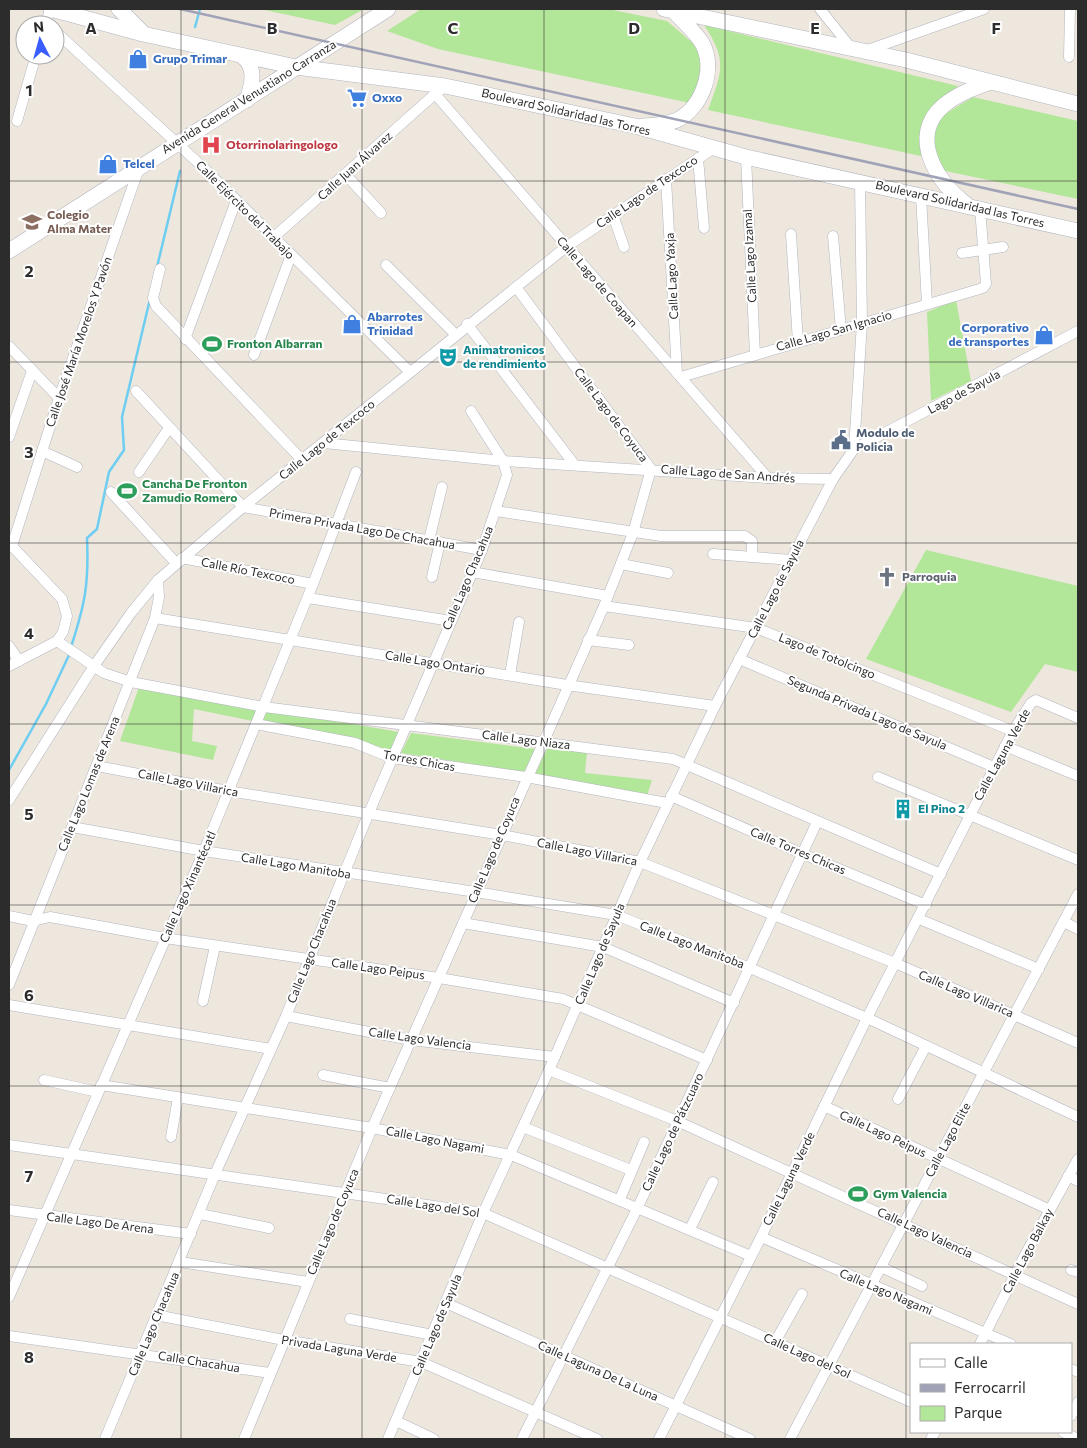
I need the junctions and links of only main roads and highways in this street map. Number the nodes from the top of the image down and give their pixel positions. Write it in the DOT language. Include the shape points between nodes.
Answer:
graph roads {
  1 [pos="120,9"];
  2 [pos="388,9"];
  3 [pos="669,10"];
  4 [pos="65,21"];
  5 [pos="144,34"];
  6 [pos="242,56"];
  7 [pos="296,67"];
  8 [pos="991,82"];
  9 [pos="248,100"];
  10 [pos="1078,104"];
  11 [pos="635,126"];
  12 [pos="974,207"];
  13 [pos="1078,231"];
  14 [pos="9,251"];
  1 -- 5 [label="main road"];
  2 -- 7 [label="main road, Avenida General Venustiano Carranza"];
  3 -- 8 [label="main road" via="906,60"];
  3 -- 11 [label="main road" via="698,38 704,49 707,76 704,89 693,107 677,120"];
  4 -- 5 [label="main road, Boulevard Solidaridad las Torres"];
  5 -- 6 [label="main road, Boulevard Solidaridad las Torres"];
  6 -- 7 [label="main road, Boulevard Solidaridad las Torres"];
  6 -- 9 [label="main road" via="250,65 252,76"];
  7 -- 9 [label="main road, Avenida General Venustiano Carranza"];
  7 -- 11 [label="main road, Boulevard Solidaridad las Torres"];
  8 -- 10 [label="main road"];
  8 -- 12 [label="main road" via="964,92 943,106 932,119 928,136 929,153 938,175 948,189"];
  9 -- 14 [label="main road, Avenida General Venustiano Carranza"];
  11 -- 12 [label="main road, Boulevard Solidaridad las Torres" via="746,156"];
  12 -- 13 [label="main road, Boulevard Solidaridad las Torres"];
}
